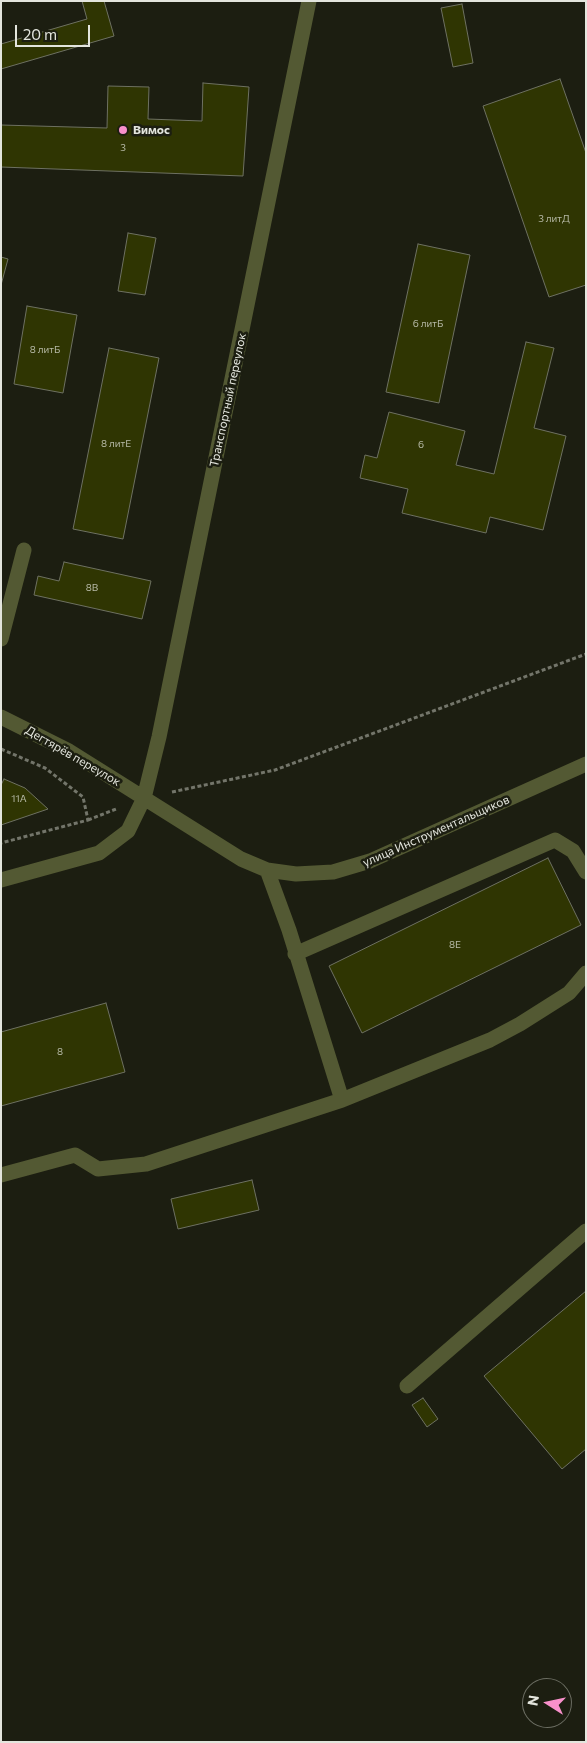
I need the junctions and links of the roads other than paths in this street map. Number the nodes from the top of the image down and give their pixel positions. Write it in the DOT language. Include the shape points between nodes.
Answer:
graph roads {
  1 [pos="309,1"];
  2 [pos="24,550"];
  3 [pos="1,638"];
  4 [pos="1,717"];
  5 [pos="586,764"];
  6 [pos="144,798"];
  7 [pos="267,870"];
  8 [pos="586,872"];
  9 [pos="1,880"];
  10 [pos="295,954"];
  11 [pos="586,973"];
  12 [pos="342,1100"];
  13 [pos="1,1175"];
  14 [pos="586,1231"];
  15 [pos="407,1386"];
  1 -- 6 [label="street, Транспортный переулок"];
  2 -- 3 [label="street"];
  4 -- 6 [label="street, Дегтярёв переулок" via="68,751"];
  5 -- 7 [label="street, улица Инструментальщиков" via="370,861 333,872 296,874"];
  6 -- 7 [label="street, улица Инструментальщиков" via="241,859"];
  6 -- 9 [label="street" via="128,831 99,853"];
  7 -- 10 [label="street"];
  8 -- 10 [label="street" via="573,851 555,840"];
  10 -- 12 [label="street"];
  11 -- 12 [label="street" via="569,993 490,1040"];
  12 -- 13 [label="street" via="146,1164 98,1169 75,1155"];
  14 -- 15 [label="street"];
}
